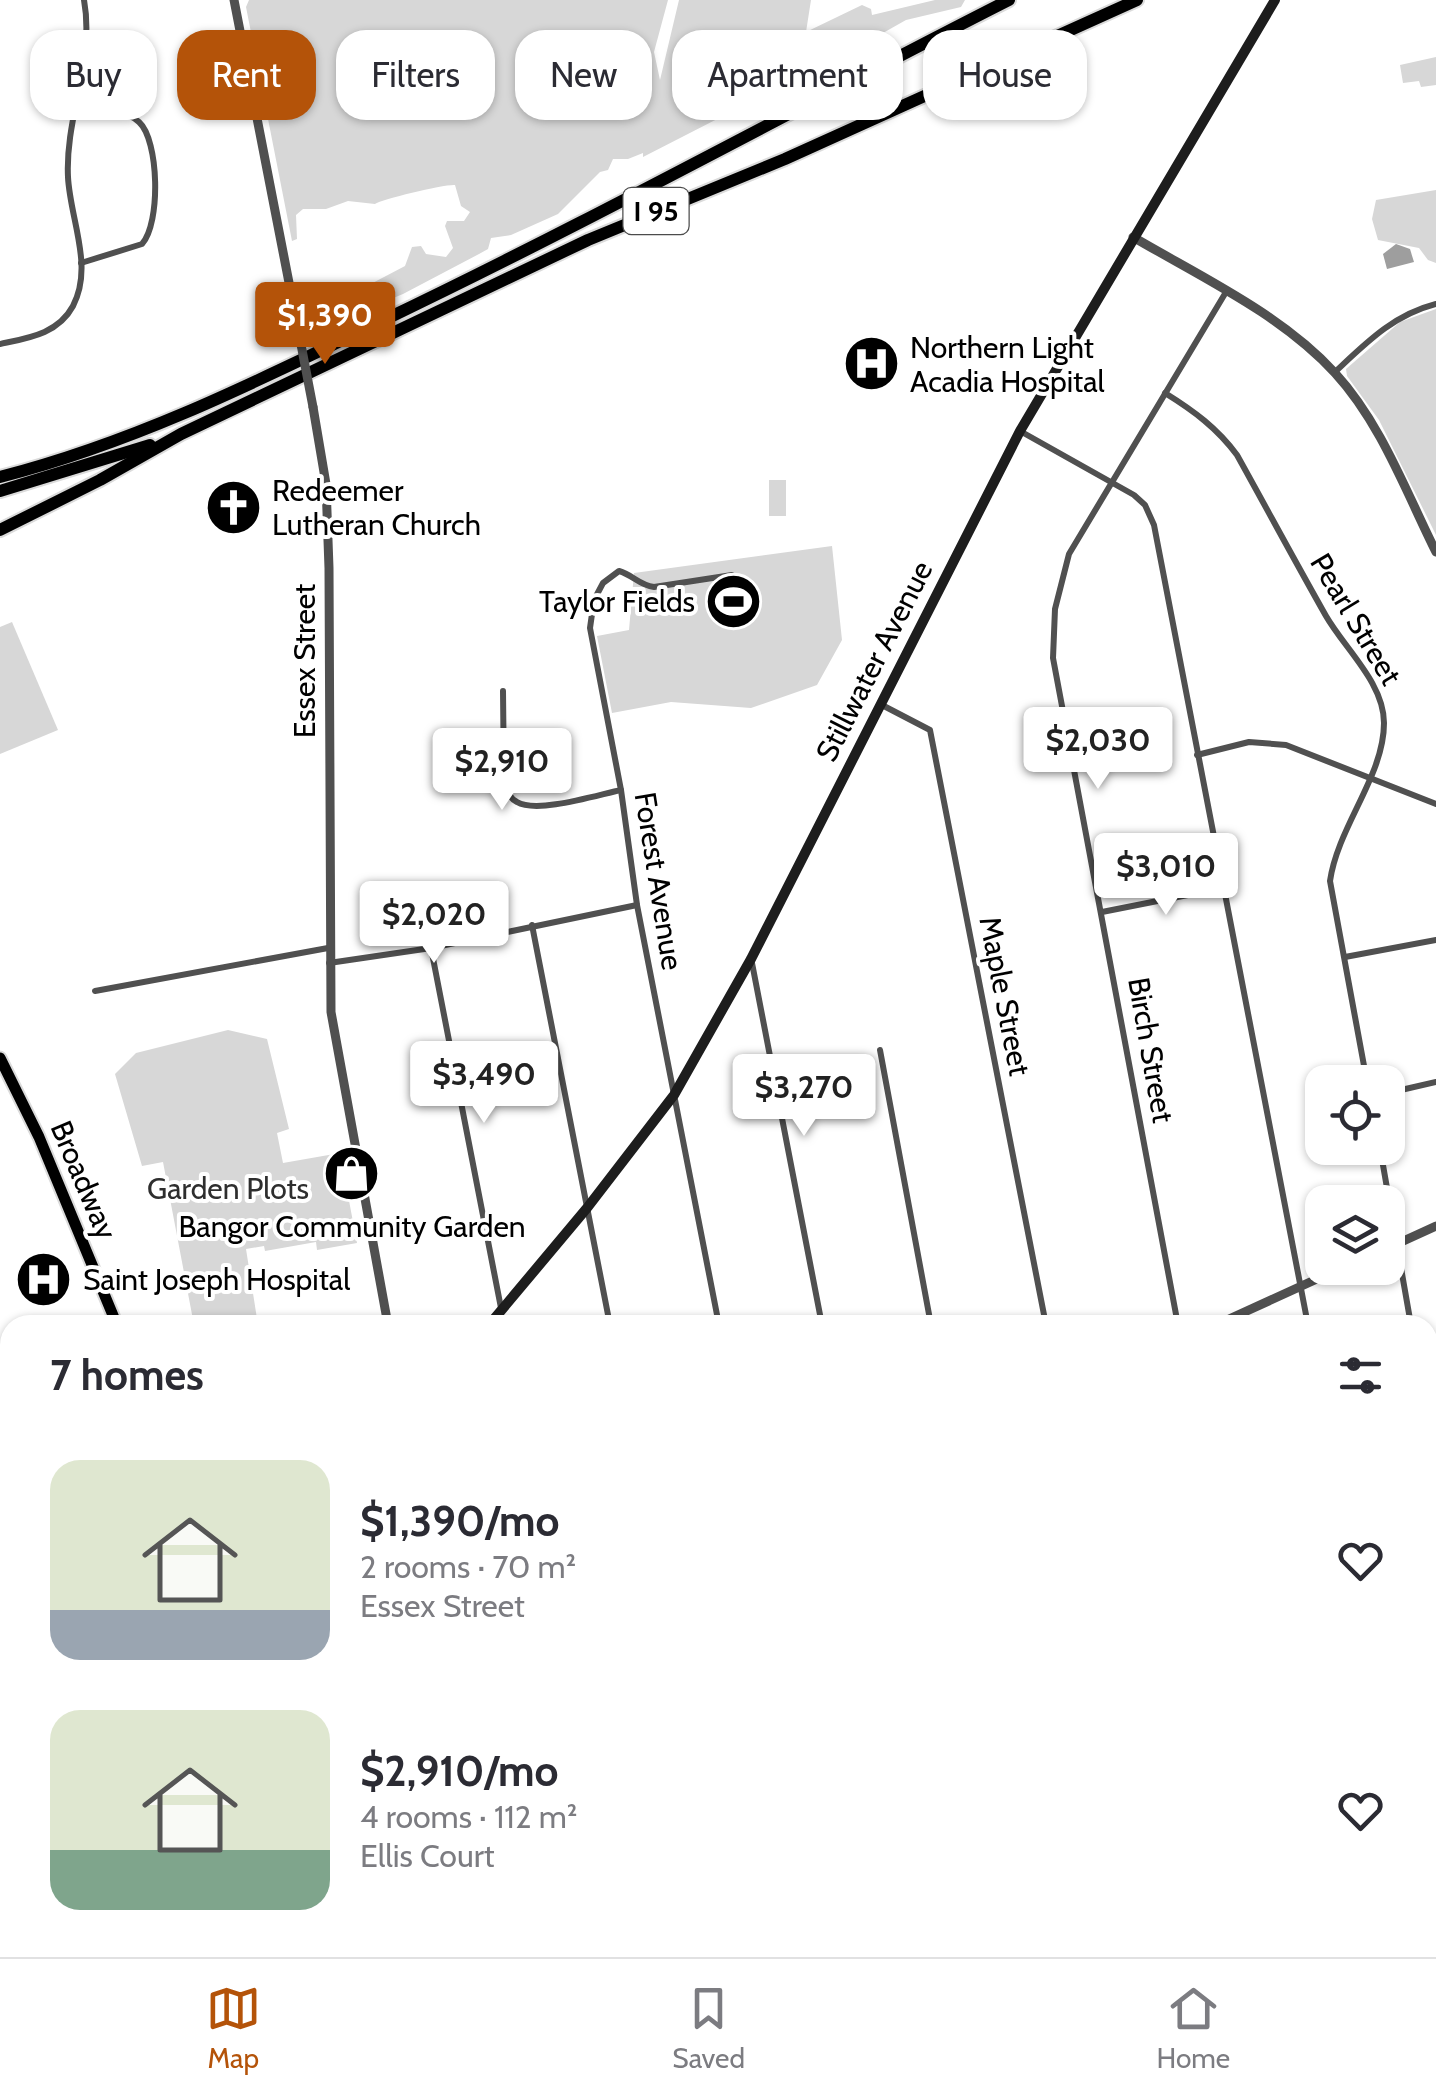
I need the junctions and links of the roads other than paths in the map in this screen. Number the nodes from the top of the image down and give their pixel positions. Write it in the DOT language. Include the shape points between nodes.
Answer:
graph roads {
  1 [pos="84,0"];
  2 [pos="234,0"];
  3 [pos="1009,0"];
  4 [pos="1138,0"];
  5 [pos="1275,0"];
  6 [pos="86,30"];
  7 [pos="75,120"];
  8 [pos="136,120"];
  9 [pos="1134,237"];
  10 [pos="81,263"];
  11 [pos="1226,292"];
  12 [pos="1436,304"];
  13 [pos="0,344"];
  14 [pos="1335,372"];
  15 [pos="1165,393"];
  16 [pos="1020,431"];
  17 [pos="181,434"];
  18 [pos="0,474"];
  19 [pos="1111,482"];
  20 [pos="0,491"];
  21 [pos="0,530"];
  22 [pos="1436,552"];
  23 [pos="732,575"];
  24 [pos="504,691"];
  25 [pos="880,704"];
  26 [pos="1197,755"];
  27 [pos="1369,777"];
  28 [pos="621,790"];
  29 [pos="1436,804"];
  30 [pos="1224,888"];
  31 [pos="637,905"];
  32 [pos="1102,912"];
  33 [pos="532,925"];
  34 [pos="1436,940"];
  35 [pos="328,948"];
  36 [pos="431,948"];
  37 [pos="1345,957"];
  38 [pos="751,959"];
  39 [pos="328,964"];
  40 [pos="95,991"];
  41 [pos="880,1050"];
  42 [pos="0,1058"];
  43 [pos="1364,1065"];
  44 [pos="1436,1082"];
  45 [pos="1405,1089"];
  46 [pos="674,1095"];
  47 [pos="587,1208"];
  48 [pos="1436,1226"];
  49 [pos="1405,1241"];
  50 [pos="1305,1282"];
  51 [pos="1300,1284"];
  52 [pos="1401,1285"];
  53 [pos="501,1310"];
  54 [pos="113,1315"];
  55 [pos="386,1315"];
  56 [pos="497,1315"];
  57 [pos="502,1315"];
  58 [pos="608,1315"];
  59 [pos="717,1315"];
  60 [pos="820,1315"];
  61 [pos="929,1315"];
  62 [pos="1044,1315"];
  63 [pos="1176,1315"];
  64 [pos="1236,1315"];
  65 [pos="1306,1315"];
  66 [pos="1409,1315"];
  1 -- 6 [label="street"];
  2 -- 35 [label="street, Essex Street, bridge" via="326,484"];
  3 -- 18 [label="highway, I 95" via="516,256 234,392 127,438"];
  4 -- 17 [label="highway, I 95" via="588,240"];
  5 -- 9 [label="main road, Stillwater Avenue"];
  7 -- 10 [label="street" via="68,179"];
  8 -- 10 [label="street" via="150,136 154,224 142,244"];
  9 -- 11 [label="street"];
  9 -- 16 [label="main road, Stillwater Avenue"];
  10 -- 13 [label="street" via="82,280 65,316 39,335"];
  11 -- 14 [label="street"];
  11 -- 15 [label="street, Birch Street"];
  12 -- 14 [label="street" via="1378,331"];
  14 -- 22 [label="street" via="1378,434"];
  15 -- 19 [label="street, Birch Street"];
  15 -- 27 [label="street, Pearl Street" via="1202,417 1237,456 1381,702 1384,723"];
  16 -- 19 [label="street"];
  16 -- 25 [label="main road, Stillwater Avenue"];
  17 -- 20 [label="highway, I 95"];
  17 -- 21 [label="highway"];
  19 -- 26 [label="street" via="1145,505 1154,525"];
  19 -- 32 [label="street, Birch Street" via="1069,554 1055,609 1053,653"];
  23 -- 28 [label="street, Forest Avenue" via="654,587 619,572 602,584 590,628"];
  24 -- 28 [label="street" via="509,796 534,807"];
  25 -- 38 [label="main road, Stillwater Avenue"];
  25 -- 62 [label="street, Maple Street" via="930,730"];
  26 -- 27 [label="street" via="1266,742"];
  26 -- 30 [label="street"];
  27 -- 29 [label="street"];
  27 -- 37 [label="street, Pearl Street" via="1333,860 1332,902"];
  28 -- 31 [label="street, Forest Avenue"];
  30 -- 32 [label="street"];
  30 -- 51 [label="street"];
  31 -- 33 [label="street"];
  31 -- 46 [label="street, Forest Avenue"];
  32 -- 63 [label="street, Birch Street"];
  33 -- 36 [label="street"];
  33 -- 47 [label="street"];
  34 -- 37 [label="street"];
  35 -- 39 [label="street, Essex Street"];
  35 -- 40 [label="street"];
  36 -- 39 [label="street"];
  36 -- 53 [label="street"];
  37 -- 43 [label="street, Pearl Street"];
  38 -- 46 [label="main road, Stillwater Avenue"];
  38 -- 60 [label="street"];
  39 -- 55 [label="street, Essex Street"];
  41 -- 61 [label="street"];
  42 -- 54 [label="main road, Broadway"];
  44 -- 45 [label="street"];
  46 -- 47 [label="main road, Stillwater Avenue"];
  46 -- 59 [label="street, Forest Avenue"];
  47 -- 53 [label="main road, Stillwater Avenue"];
  47 -- 58 [label="street"];
  48 -- 49 [label="street"];
  50 -- 51 [label="street"];
  51 -- 64 [label="street"];
  51 -- 65 [label="street"];
  52 -- 66 [label="street"];
  53 -- 56 [label="main road, Stillwater Avenue"];
  53 -- 57 [label="street"];
}
